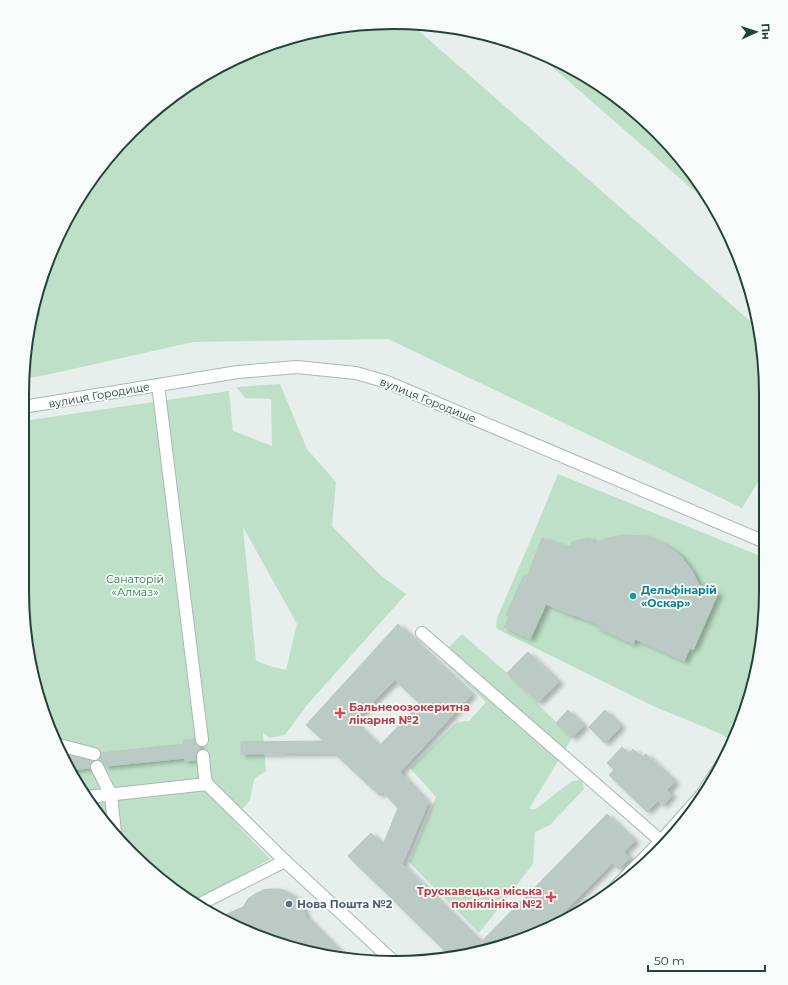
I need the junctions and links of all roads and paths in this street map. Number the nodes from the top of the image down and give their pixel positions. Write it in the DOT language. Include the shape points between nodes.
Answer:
graph roads {
  1 [pos="158,385"];
  2 [pos="29,406"];
  3 [pos="759,539"];
  4 [pos="422,633"];
  5 [pos="202,740"];
  6 [pos="64,746"];
  7 [pos="94,754"];
  8 [pos="203,756"];
  9 [pos="97,767"];
  10 [pos="207,784"];
  11 [pos="111,795"];
  12 [pos="93,797"];
  13 [pos="114,825"];
  14 [pos="660,840"];
  15 [pos="285,861"];
  16 [pos="204,902"];
  17 [pos="387,956"];
  1 -- 2 [label="street, вулиця Городище"];
  1 -- 3 [label="street, вулиця Городище" via="238,372 297,367 356,373 387,382"];
  1 -- 5 [label="street"];
  4 -- 14 [label="street"];
  6 -- 7 [label="street"];
  8 -- 10 [label="street"];
  9 -- 11 [label="street"];
  10 -- 11 [label="street"];
  10 -- 15 [label="street"];
  11 -- 12 [label="street"];
  11 -- 13 [label="street"];
  15 -- 16 [label="street"];
  15 -- 17 [label="street"];
}
